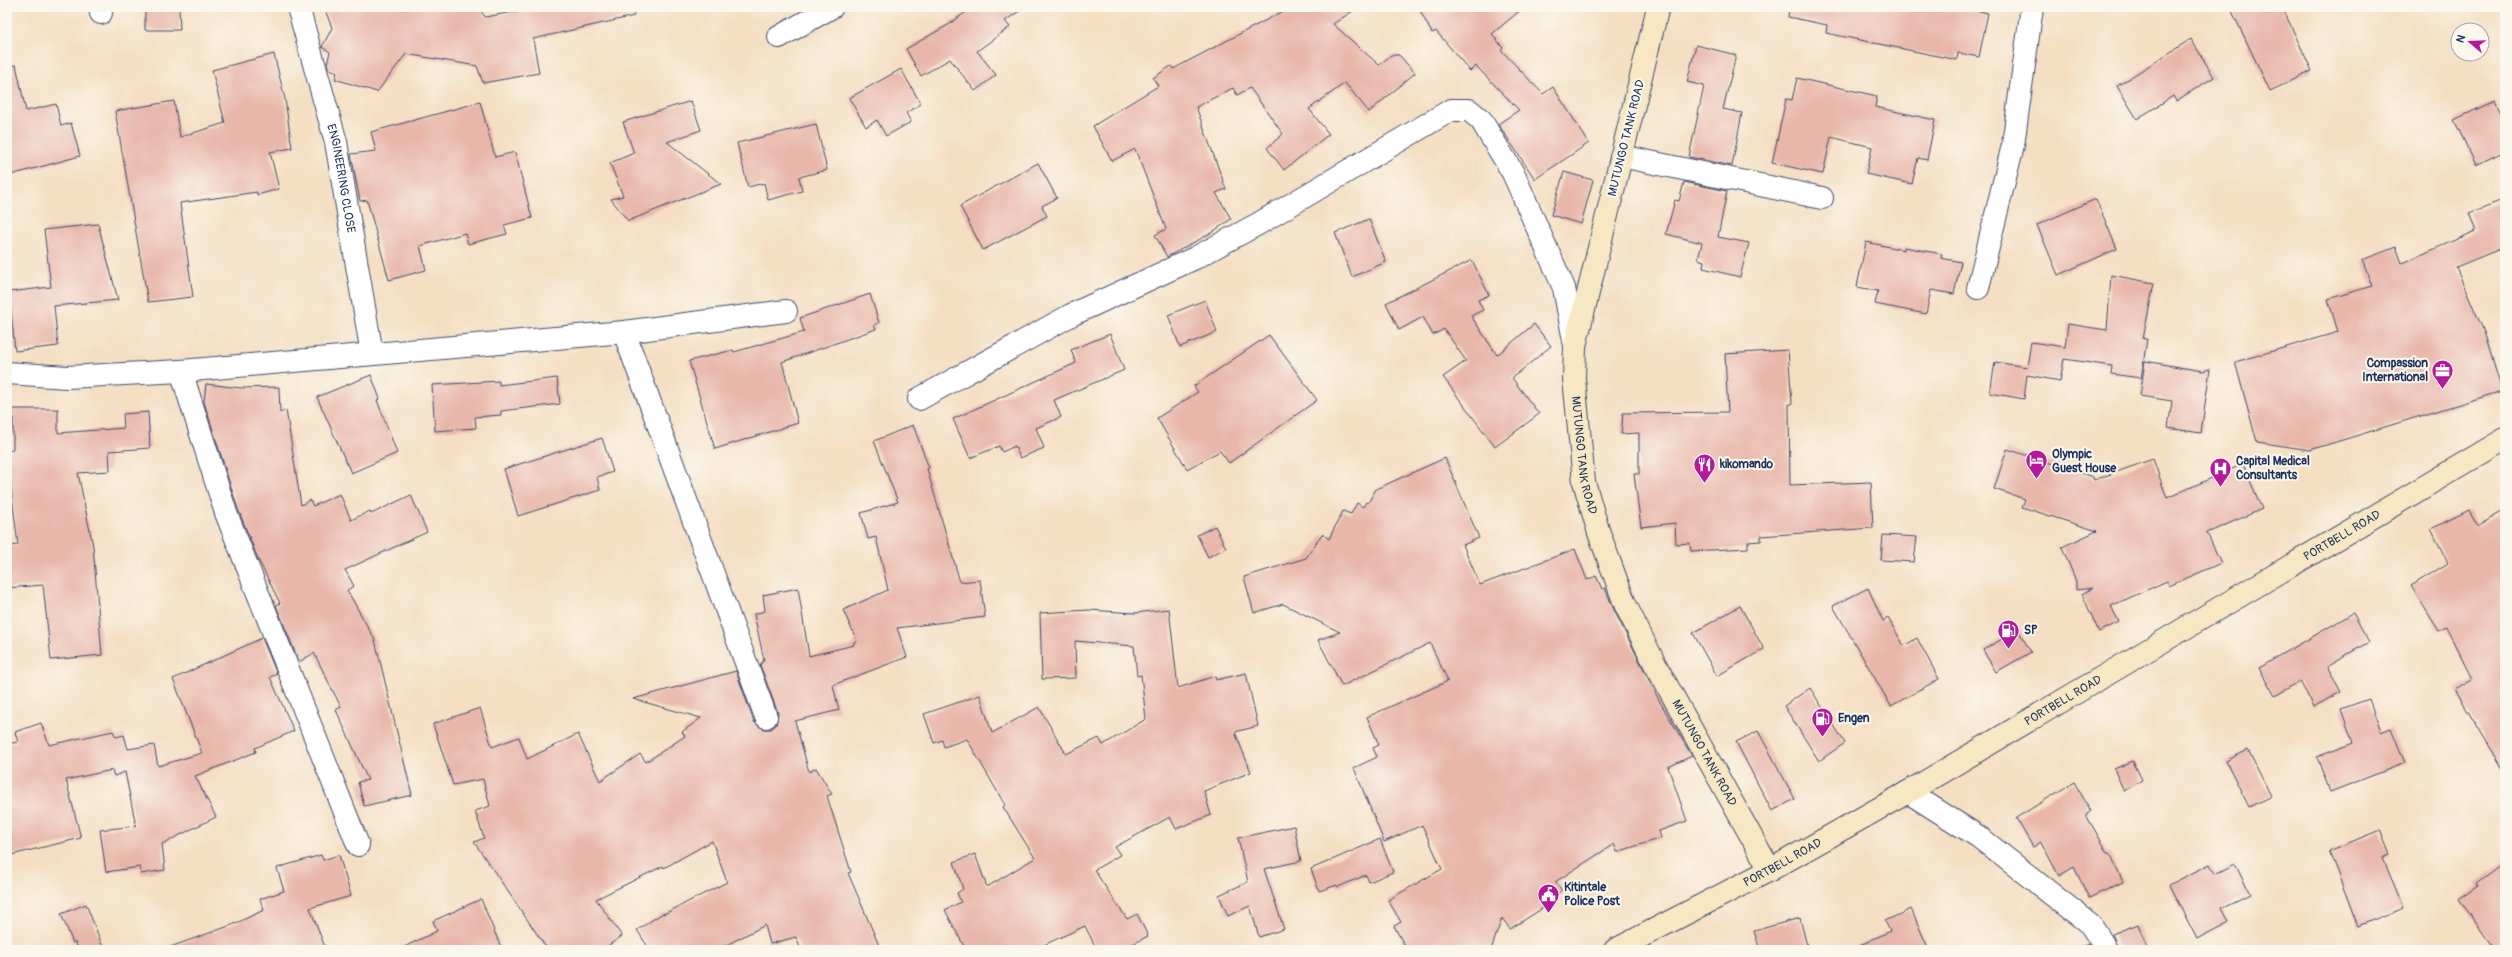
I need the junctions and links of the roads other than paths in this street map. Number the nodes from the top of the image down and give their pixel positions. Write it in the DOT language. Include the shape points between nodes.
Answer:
graph roads {
  1 [pos="298,7"];
  2 [pos="832,7"];
  3 [pos="1658,7"];
  4 [pos="2032,7"];
  5 [pos="779,37"];
  6 [pos="1621,156"];
  7 [pos="1822,198"];
  8 [pos="1978,288"];
  9 [pos="786,311"];
  10 [pos="624,332"];
  11 [pos="1575,346"];
  12 [pos="372,354"];
  13 [pos="181,371"];
  14 [pos="7,373"];
  15 [pos="919,399"];
  16 [pos="2505,439"];
  17 [pos="766,716"];
  18 [pos="1908,792"];
  19 [pos="358,845"];
  20 [pos="1770,870"];
  21 [pos="1615,950"];
  22 [pos="2107,950"];
  1 -- 12 [label="street, ENGINEERING CLOSE" via="336,142"];
  2 -- 5 [label="street"];
  3 -- 6 [label="main road, MUTUNGO TANK ROAD"];
  4 -- 8 [label="street" via="2013,145"];
  6 -- 7 [label="street"];
  6 -- 11 [label="main road, MUTUNGO TANK ROAD"];
  9 -- 10 [label="street"];
  10 -- 12 [label="street"];
  10 -- 17 [label="street"];
  11 -- 15 [label="street" via="1564,288 1513,173 1481,120 1469,110 1450,110 1258,224 1195,258 1071,315"];
  11 -- 20 [label="main road, MUTUNGO TANK ROAD" via="1574,378 1584,482 1601,540 1625,604 1655,664"];
  12 -- 13 [label="street"];
  13 -- 14 [label="street" via="67,377"];
  13 -- 19 [label="street" via="226,513"];
  16 -- 18 [label="main road, PORTBELL ROAD"];
  18 -- 20 [label="main road, PORTBELL ROAD"];
  18 -- 22 [label="street" via="1979,837 2050,892 2090,924"];
  20 -- 21 [label="main road, PORTBELL ROAD"];
}
